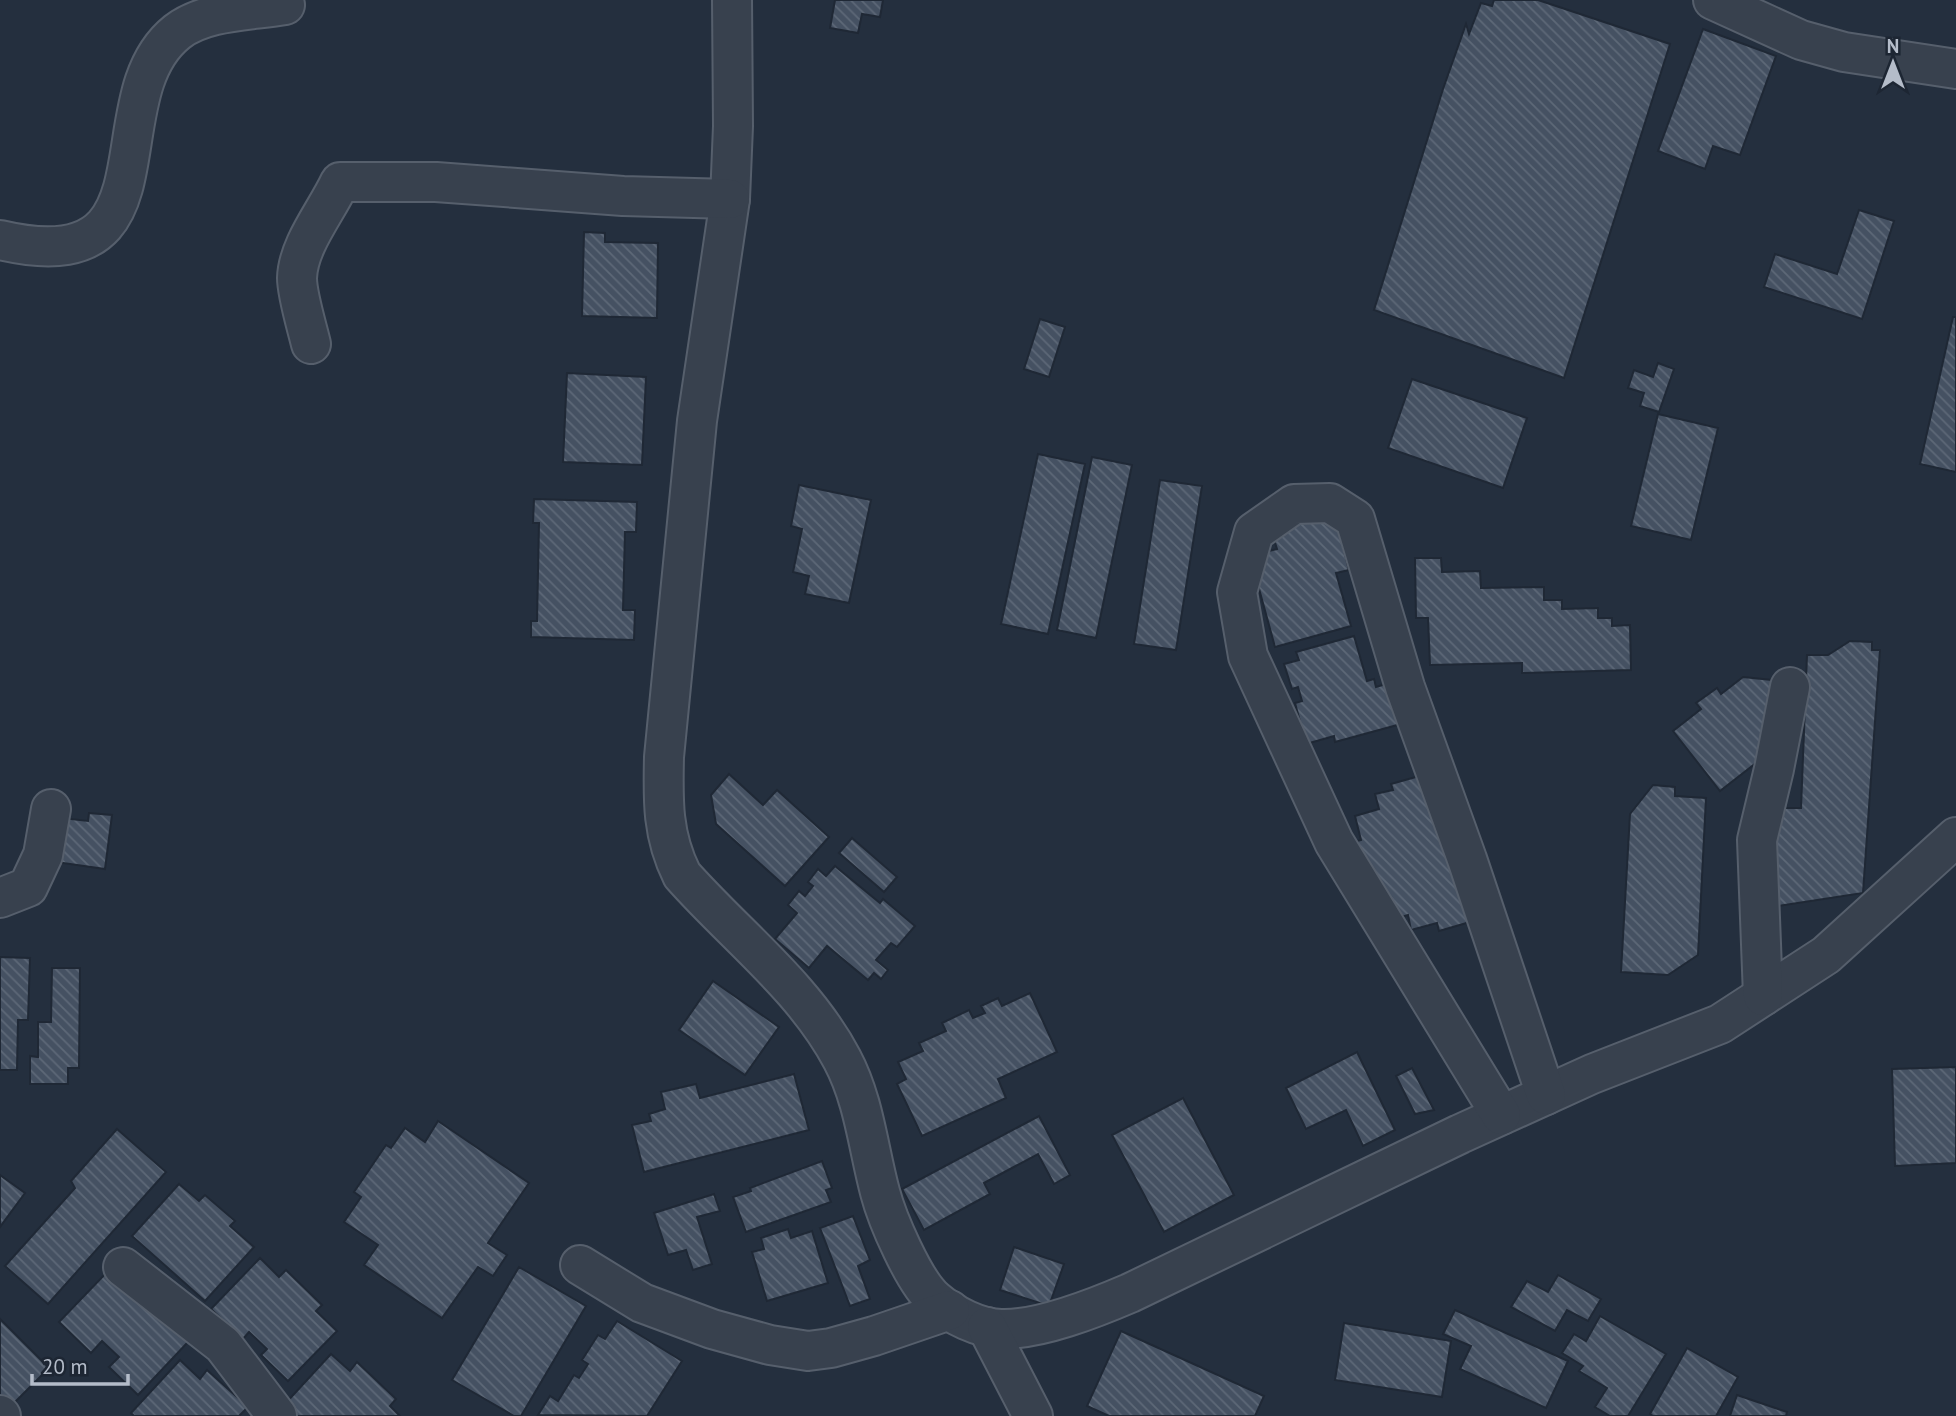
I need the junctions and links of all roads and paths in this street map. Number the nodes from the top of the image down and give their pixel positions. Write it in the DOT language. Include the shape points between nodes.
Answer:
graph roads {
  1 [pos="732,0"];
  2 [pos="1713,0"];
  3 [pos="285,5"];
  4 [pos="1956,69"];
  5 [pos="730,199"];
  6 [pos="0,240"];
  7 [pos="311,344"];
  8 [pos="1790,687"];
  9 [pos="51,809"];
  10 [pos="1956,837"];
  11 [pos="0,898"];
  12 [pos="1763,996"];
  13 [pos="1546,1095"];
  14 [pos="1501,1115"];
  15 [pos="580,1265"];
  16 [pos="123,1267"];
  17 [pos="950,1310"];
  18 [pos="987,1327"];
  19 [pos="277,1416"];
  20 [pos="1033,1416"];
  1 -- 5 [label="street"];
  2 -- 4 [label="street" via="1801,40 1844,52"];
  3 -- 6 [label="street" via="194,22 161,49 144,84 119,200 101,229 63,244"];
  5 -- 7 [label="street" via="436,182 340,182 307,242 297,279"];
  5 -- 17 [label="street" via="697,421 664,757 662,807 667,836 682,875 799,997 842,1058 857,1090 880,1195 892,1227 921,1281 934,1299"];
  8 -- 12 [label="street" via="1757,840"];
  9 -- 11 [label="street" via="43,855 28,887"];
  10 -- 12 [label="street" via="1826,955"];
  12 -- 13 [label="street" via="1720,1024"];
  13 -- 14 [label="street"];
  13 -- 14 [label="street" via="1405,687 1355,519 1330,503 1294,504 1254,532 1237,592 1248,656 1334,842"];
  14 -- 18 [label="street" via="1107,1303 1045,1323"];
  15 -- 17 [label="street" via="642,1303 712,1329 808,1351 874,1336"];
  16 -- 19 [label="street" via="223,1345"];
  17 -- 18 [label="street"];
  18 -- 20 [label="street"];
}
